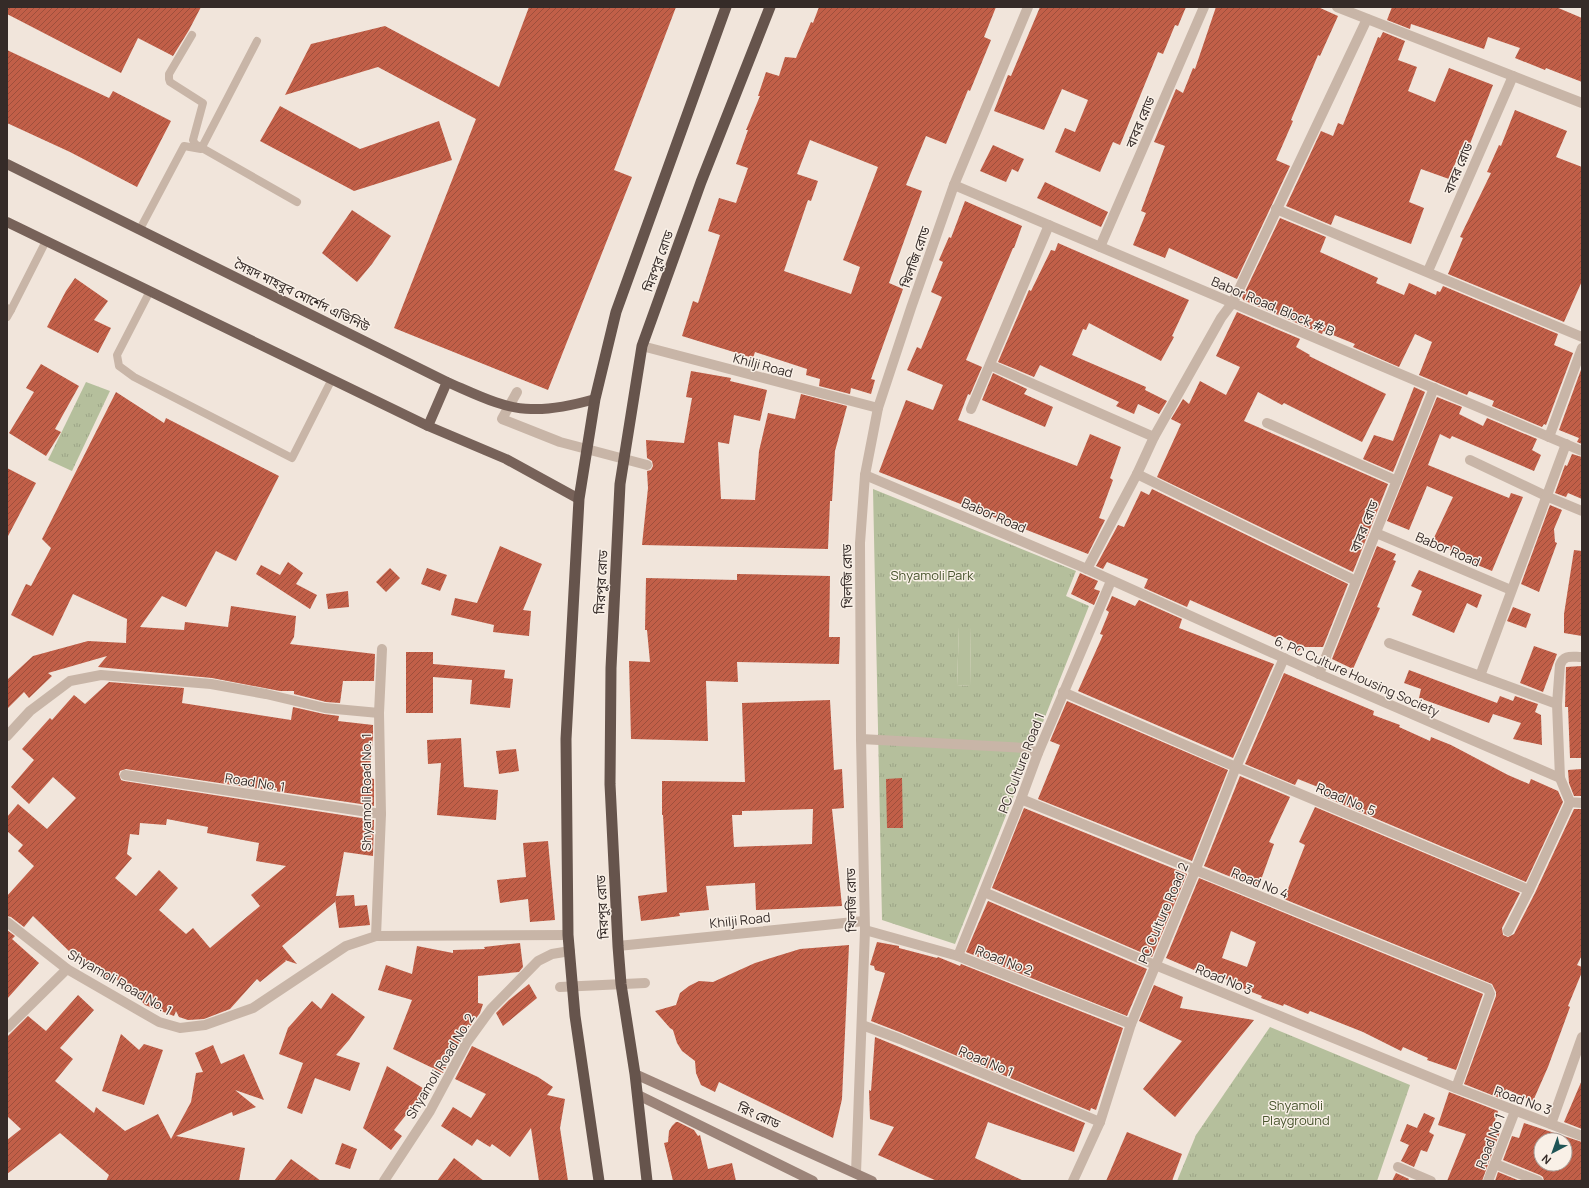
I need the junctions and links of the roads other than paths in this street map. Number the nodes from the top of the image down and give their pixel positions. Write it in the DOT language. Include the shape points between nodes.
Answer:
graph roads {
  1 [pos="726,7"];
  2 [pos="770,7"];
  3 [pos="1028,7"];
  4 [pos="1204,7"];
  5 [pos="1337,7"];
  6 [pos="1367,19"];
  7 [pos="192,35"];
  8 [pos="257,41"];
  9 [pos="1513,76"];
  10 [pos="1582,103"];
  11 [pos="201,149"];
  12 [pos="7,164"];
  13 [pos="954,185"];
  14 [pos="296,202"];
  15 [pos="1276,209"];
  16 [pos="7,222"];
  17 [pos="1050,225"];
  18 [pos="140,229"];
  19 [pos="46,241"];
  20 [pos="1100,247"];
  21 [pos="1428,272"];
  22 [pos="150,291"];
  23 [pos="1233,302"];
  24 [pos="8,311"];
  25 [pos="1582,337"];
  26 [pos="642,346"];
  27 [pos="1582,348"];
  28 [pos="990,365"];
  29 [pos="332,379"];
  30 [pos="447,382"];
  31 [pos="1434,388"];
  32 [pos="517,392"];
  33 [pos="595,399"];
  34 [pos="878,408"];
  35 [pos="972,409"];
  36 [pos="1267,423"];
  37 [pos="428,426"];
  38 [pos="1154,437"];
  39 [pos="1549,437"];
  40 [pos="1566,444"];
  41 [pos="1582,451"];
  42 [pos="1470,460"];
  43 [pos="647,466"];
  44 [pos="1137,474"];
  45 [pos="865,475"];
  46 [pos="1397,481"];
  47 [pos="1546,496"];
  48 [pos="579,499"];
  49 [pos="1582,511"];
  50 [pos="1376,533"];
  51 [pos="1087,569"];
  52 [pos="1111,581"];
  53 [pos="1356,581"];
  54 [pos="1511,590"];
  55 [pos="1389,642"];
  56 [pos="382,649"];
  57 [pos="1582,657"];
  58 [pos="1284,658"];
  59 [pos="1319,674"];
  60 [pos="1480,676"];
  61 [pos="1063,692"];
  62 [pos="1557,704"];
  63 [pos="379,713"];
  64 [pos="7,736"];
  65 [pos="861,739"];
  66 [pos="1038,753"];
  67 [pos="1236,767"];
  68 [pos="125,775"];
  69 [pos="1560,778"];
  70 [pos="1021,799"];
  71 [pos="1570,802"];
  72 [pos="1582,803"];
  73 [pos="381,814"];
  74 [pos="1195,871"];
  75 [pos="1528,890"];
  76 [pos="984,892"];
  77 [pos="7,922"];
  78 [pos="865,926"];
  79 [pos="1508,931"];
  80 [pos="568,935"];
  81 [pos="376,936"];
  82 [pos="618,946"];
  83 [pos="570,951"];
  84 [pos="958,956"];
  85 [pos="1155,965"];
  86 [pos="68,969"];
  87 [pos="645,983"];
  88 [pos="621,984"];
  89 [pos="560,987"];
  90 [pos="862,1024"];
  91 [pos="1131,1024"];
  92 [pos="7,1028"];
  93 [pos="1582,1037"];
  94 [pos="635,1074"];
  95 [pos="1456,1088"];
  96 [pos="638,1095"];
  97 [pos="1515,1111"];
  98 [pos="1100,1122"];
  99 [pos="1551,1124"];
  100 [pos="1582,1136"];
  101 [pos="1495,1164"];
  102 [pos="1398,1166"];
  103 [pos="856,1173"];
  104 [pos="384,1181"];
  105 [pos="599,1181"];
  106 [pos="647,1181"];
  107 [pos="813,1181"];
  108 [pos="872,1181"];
  109 [pos="1073,1181"];
  110 [pos="1431,1181"];
  111 [pos="1488,1181"];
  112 [pos="1538,1181"];
  1 -- 33 [label="highway, মিরপুর রোড" via="616,312"];
  2 -- 26 [label="highway, মিরপুর রোড" via="701,182"];
  3 -- 13 [label="street, খিলজি রোড"];
  4 -- 20 [label="street, বাবর রোড"];
  5 -- 6 [label="street"];
  6 -- 9 [label="street"];
  6 -- 15 [label="street"];
  7 -- 11 [label="lane" via="168,79 203,103 193,140"];
  8 -- 11 [label="lane"];
  9 -- 10 [label="street"];
  9 -- 21 [label="street, বাবর রোড"];
  11 -- 14 [label="lane"];
  11 -- 18 [label="lane" via="184,146"];
  12 -- 18 [label="main road, সৈয়দ মাহবুব মোর্শেদ এভিনিউ"];
  13 -- 17 [label="street, Babor Road, Block # B"];
  13 -- 34 [label="street, খিলজি রোড"];
  15 -- 21 [label="street"];
  15 -- 23 [label="street"];
  16 -- 19 [label="main road"];
  17 -- 20 [label="street, Babor Road, Block # B"];
  17 -- 28 [label="street"];
  18 -- 30 [label="main road, সৈয়দ মাহবুব মোর্শেদ এভিনিউ"];
  19 -- 22 [label="main road"];
  19 -- 24 [label="lane"];
  20 -- 23 [label="street, Babor Road, Block # B"];
  21 -- 25 [label="street"];
  22 -- 29 [label="main road"];
  22 -- 29 [label="lane" via="117,355 119,366 134,377 292,458"];
  23 -- 31 [label="street, Babor Road, Block # B"];
  23 -- 38 [label="street" via="1221,318"];
  26 -- 34 [label="street, Khilji Road"];
  26 -- 82 [label="highway, মিরপুর রোড" via="620,484 611,668 610,784"];
  27 -- 39 [label="street"];
  28 -- 35 [label="street"];
  28 -- 38 [label="street"];
  29 -- 37 [label="main road"];
  30 -- 33 [label="main road, সৈয়দ মাহবুব মোর্শেদ এভিনিউ" via="512,407 530,410 569,406"];
  30 -- 37 [label="main road"];
  31 -- 39 [label="street, Babor Road, Block # B"];
  31 -- 46 [label="street, বাবর রোড"];
  32 -- 43 [label="street" via="502,419 560,442"];
  33 -- 48 [label="highway, মিরপুর রোড"];
  34 -- 45 [label="street, খিলজি রোড"];
  36 -- 46 [label="street"];
  37 -- 48 [label="main road" via="506,459"];
  38 -- 44 [label="street"];
  39 -- 40 [label="street, Babor Road, Block # B"];
  40 -- 41 [label="street, Babor Road, Block # B"];
  40 -- 47 [label="street"];
  42 -- 47 [label="street"];
  44 -- 51 [label="street"];
  44 -- 53 [label="street"];
  45 -- 51 [label="street, Babor Road"];
  45 -- 65 [label="street, খিলজি রোড" via="860,543"];
  46 -- 50 [label="street, বাবর রোড"];
  47 -- 49 [label="street"];
  47 -- 54 [label="street"];
  48 -- 80 [label="highway, মিরপুর রোড" via="566,739"];
  50 -- 53 [label="street, বাবর রোড"];
  50 -- 54 [label="street, Babor Road"];
  51 -- 52 [label="street, Babor Road"];
  52 -- 58 [label="street, 6, PC Culture Housing Society"];
  52 -- 61 [label="street, PC Culture Road 1"];
  53 -- 59 [label="street, বাবর রোড"];
  54 -- 60 [label="street"];
  55 -- 60 [label="street"];
  56 -- 63 [label="street, Shyamoli Road No. 1"];
  57 -- 62 [label="street" via="1567,657 1562,660"];
  58 -- 59 [label="street, 6, PC Culture Housing Society"];
  58 -- 67 [label="street, PC Culture Road 2"];
  59 -- 69 [label="street, 6, PC Culture Housing Society"];
  60 -- 62 [label="street"];
  61 -- 66 [label="street, PC Culture Road 1"];
  61 -- 67 [label="street, Road No. 5"];
  62 -- 69 [label="street"];
  63 -- 64 [label="street" via="325,708 211,684 101,675 70,680 30,711"];
  63 -- 73 [label="street, Shyamoli Road No. 1"];
  65 -- 66 [label="street" via="1025,748"];
  65 -- 78 [label="street, খিলজি রোড"];
  66 -- 70 [label="street, PC Culture Road 1"];
  67 -- 74 [label="street, PC Culture Road 2"];
  67 -- 75 [label="street, Road No. 5"];
  68 -- 73 [label="street, Road No. 1"];
  69 -- 71 [label="street"];
  70 -- 74 [label="street, Road No 4"];
  70 -- 76 [label="street, PC Culture Road 1"];
  71 -- 72 [label="street"];
  71 -- 75 [label="street"];
  73 -- 81 [label="street, Shyamoli Road No. 1"];
  74 -- 85 [label="street, PC Culture Road 2"];
  74 -- 95 [label="street, Road No 4" via="1490,991"];
  75 -- 79 [label="street"];
  76 -- 84 [label="street, PC Culture Road 1"];
  76 -- 85 [label="street, Road No 3"];
  77 -- 86 [label="street, Shyamoli Road No. 1"];
  78 -- 82 [label="street, Khilji Road"];
  78 -- 84 [label="street, Road No 2"];
  78 -- 90 [label="street, খিলজি রোড"];
  80 -- 81 [label="street, Shyamoli Road No. 1"];
  80 -- 83 [label="highway, মিরপুর রোড"];
  81 -- 86 [label="street, Shyamoli Road No. 1" via="346,946 253,1008 204,1024 180,1028 159,1022"];
  82 -- 88 [label="highway, মিরপুর রোড"];
  83 -- 104 [label="street, Shyamoli Road No. 2" via="552,954 538,961 491,1009 467,1042 430,1111"];
  83 -- 105 [label="highway, মিরপুর রোড" via="575,1016"];
  84 -- 91 [label="street, Road No 2"];
  85 -- 91 [label="street, PC Culture Road 2"];
  85 -- 95 [label="street, Road No 3"];
  86 -- 92 [label="street"];
  87 -- 88 [label="street"];
  88 -- 89 [label="street"];
  88 -- 94 [label="highway, মিরপুর রোড"];
  90 -- 98 [label="street, Road No 1"];
  90 -- 103 [label="street, খিলজি রোড"];
  91 -- 98 [label="street, PC Culture Road 2"];
  93 -- 99 [label="street"];
  94 -- 96 [label="highway, মিরপুর রোড"];
  94 -- 103 [label="main road, রিং রোড"];
  95 -- 97 [label="street, Road No 3"];
  96 -- 106 [label="highway, মিরপুর রোড"];
  96 -- 107 [label="main road"];
  97 -- 99 [label="street, Road No 3"];
  97 -- 101 [label="street, Road No 1"];
  98 -- 109 [label="street, PC Culture Road 2"];
  99 -- 100 [label="street, Road No 3"];
  101 -- 111 [label="street, Road No 1"];
  101 -- 112 [label="street"];
  102 -- 110 [label="street"];
  103 -- 108 [label="main road, রিং রোড"];
}
